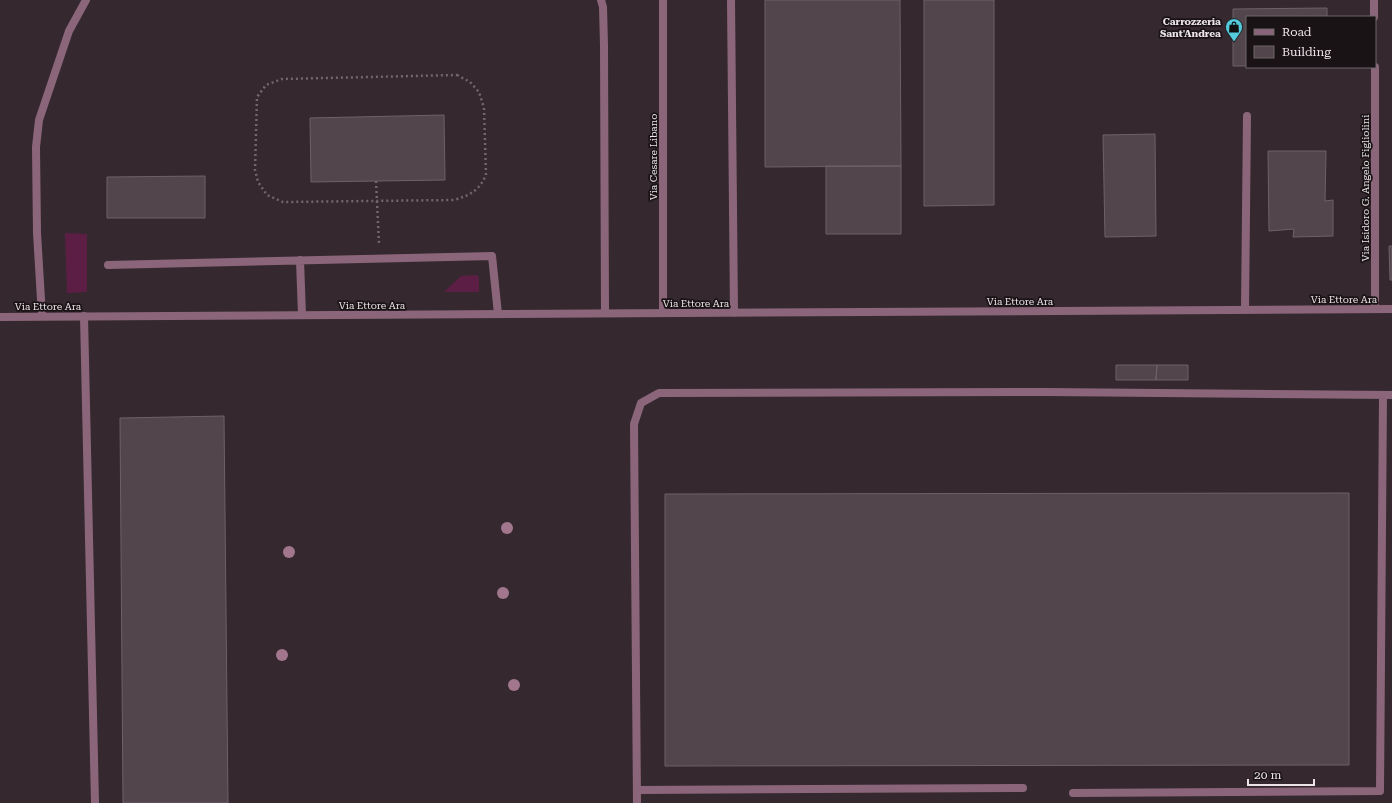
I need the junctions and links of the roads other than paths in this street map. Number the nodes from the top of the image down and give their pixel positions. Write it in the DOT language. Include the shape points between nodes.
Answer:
graph roads {
  1 [pos="86,0"];
  2 [pos="601,0"];
  3 [pos="663,0"];
  4 [pos="731,0"];
  5 [pos="1374,0"];
  6 [pos="1374,16"];
  7 [pos="1375,68"];
  8 [pos="1247,116"];
  9 [pos="300,260"];
  10 [pos="108,265"];
  11 [pos="1245,309"];
  12 [pos="1375,309"];
  13 [pos="1392,309"];
  14 [pos="605,313"];
  15 [pos="663,313"];
  16 [pos="734,313"];
  17 [pos="498,314"];
  18 [pos="302,315"];
  19 [pos="42,316"];
  20 [pos="84,316"];
  21 [pos="0,317"];
  22 [pos="1383,395"];
  23 [pos="1392,395"];
  24 [pos="1023,788"];
  25 [pos="638,790"];
  26 [pos="1073,794"];
  27 [pos="95,803"];
  28 [pos="637,803"];
  1 -- 19 [label="street" via="69,31 39,120 36,147 37,225"];
  2 -- 14 [label="street" via="604,45"];
  3 -- 15 [label="street, Via Cesare Libano"];
  4 -- 16 [label="street"];
  5 -- 6 [label="street"];
  7 -- 12 [label="street, Via Isidoro G. Angelo Figliolini"];
  8 -- 11 [label="street"];
  9 -- 10 [label="street"];
  9 -- 17 [label="street" via="492,256"];
  9 -- 18 [label="street"];
  11 -- 12 [label="street, Via Ettore Ara"];
  11 -- 16 [label="street, Via Ettore Ara"];
  12 -- 13 [label="street, Via Ettore Ara"];
  14 -- 15 [label="street, Via Ettore Ara"];
  14 -- 17 [label="street, Via Ettore Ara"];
  15 -- 16 [label="street, Via Ettore Ara"];
  17 -- 18 [label="street, Via Ettore Ara"];
  18 -- 20 [label="street, Via Ettore Ara"];
  19 -- 20 [label="street, Via Ettore Ara"];
  19 -- 21 [label="street, Via Ettore Ara"];
  20 -- 27 [label="street"];
  22 -- 23 [label="street"];
  22 -- 25 [label="street" via="1047,392 659,393 641,403 634,424"];
  22 -- 26 [label="street" via="1380,792"];
  24 -- 25 [label="street"];
  25 -- 28 [label="street"];
}
